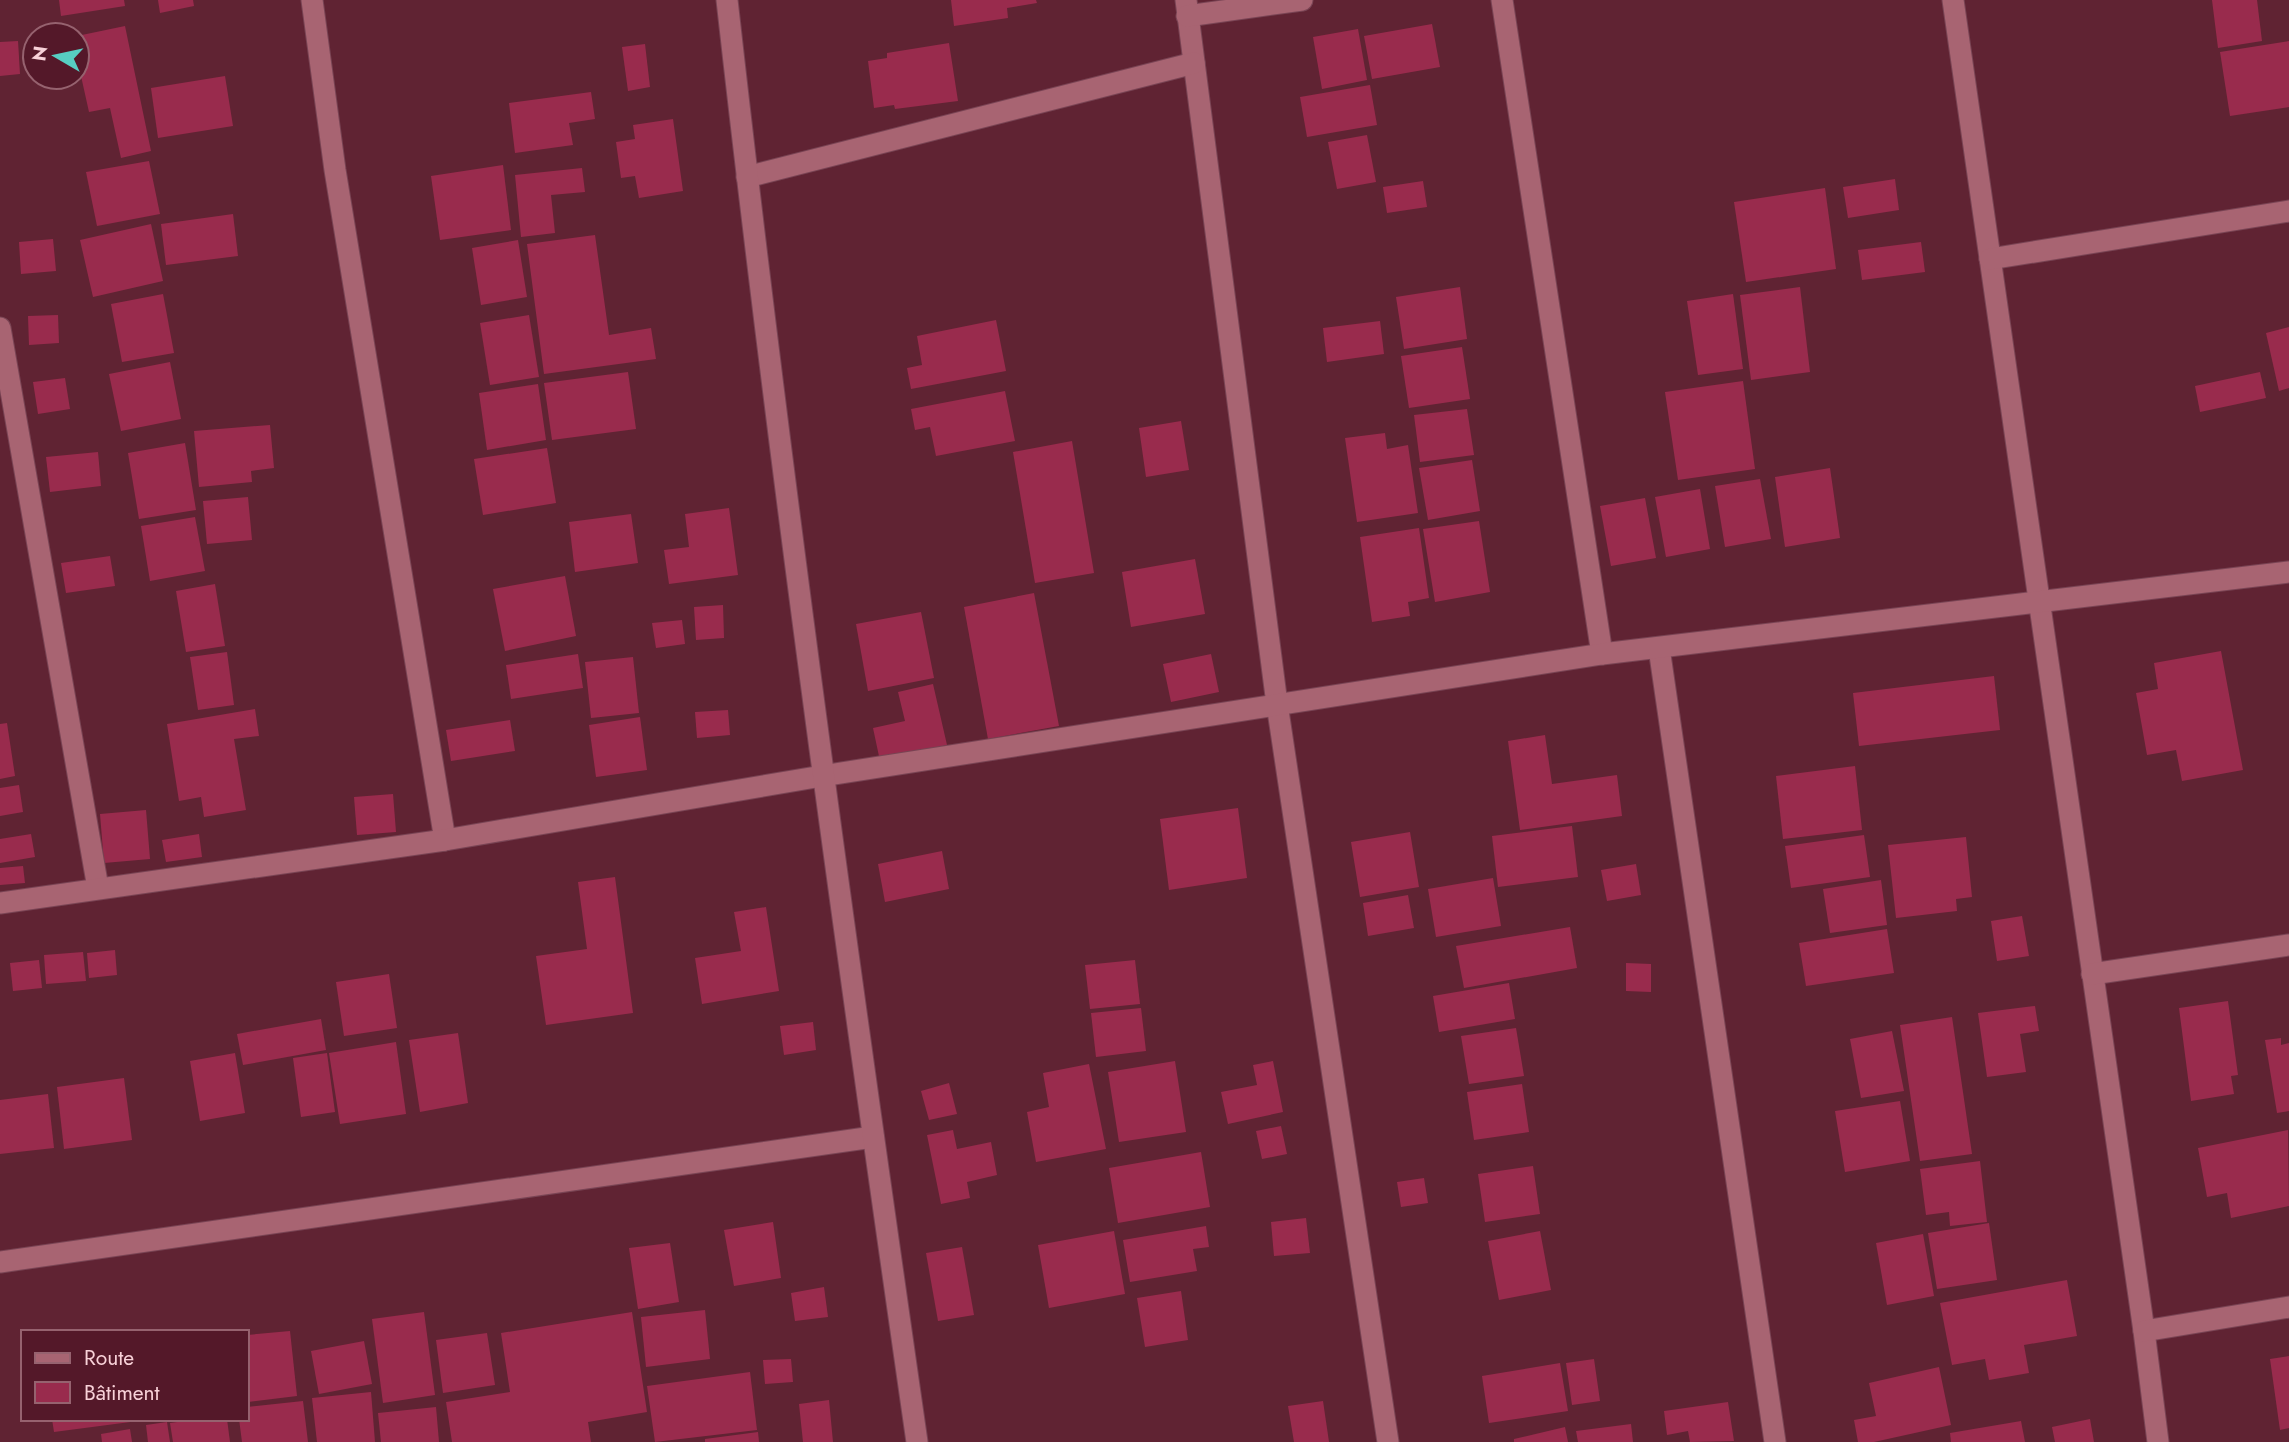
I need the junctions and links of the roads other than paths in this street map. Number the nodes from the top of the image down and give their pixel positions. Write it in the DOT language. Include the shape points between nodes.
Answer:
graph roads {
  1 [pos="312,0"];
  2 [pos="727,0"];
  3 [pos="1302,0"];
  4 [pos="1502,0"];
  5 [pos="1953,0"];
  6 [pos="1186,8"];
  7 [pos="1194,63"];
  8 [pos="747,177"];
  9 [pos="2289,211"];
  10 [pos="1990,259"];
  11 [pos="0,328"];
  12 [pos="2289,572"];
  13 [pos="2038,602"];
  14 [pos="1659,648"];
  15 [pos="1602,654"];
  16 [pos="1277,704"];
  17 [pos="822,776"];
  18 [pos="445,840"];
  19 [pos="98,888"];
  20 [pos="0,903"];
  21 [pos="2289,945"];
  22 [pos="2092,974"];
  23 [pos="873,1137"];
  24 [pos="0,1262"];
  25 [pos="2289,1307"];
  26 [pos="2144,1331"];
  27 [pos="918,1442"];
  28 [pos="1388,1442"];
  29 [pos="1775,1442"];
  30 [pos="2158,1442"];
  1 -- 18 [label="street" via="335,170"];
  2 -- 8 [label="street"];
  3 -- 6 [label="street"];
  4 -- 15 [label="street"];
  5 -- 10 [label="street"];
  6 -- 7 [label="street"];
  7 -- 8 [label="street"];
  7 -- 16 [label="street"];
  8 -- 17 [label="street"];
  9 -- 10 [label="street"];
  10 -- 13 [label="street"];
  11 -- 19 [label="street"];
  12 -- 13 [label="street"];
  13 -- 14 [label="street"];
  13 -- 22 [label="street"];
  14 -- 15 [label="street"];
  14 -- 29 [label="street"];
  15 -- 16 [label="street"];
  16 -- 17 [label="street"];
  16 -- 28 [label="street"];
  17 -- 18 [label="street"];
  17 -- 23 [label="street"];
  18 -- 19 [label="street"];
  19 -- 20 [label="street"];
  21 -- 22 [label="street"];
  22 -- 26 [label="street"];
  23 -- 24 [label="street"];
  23 -- 27 [label="street"];
  25 -- 26 [label="street"];
  26 -- 30 [label="street"];
}
